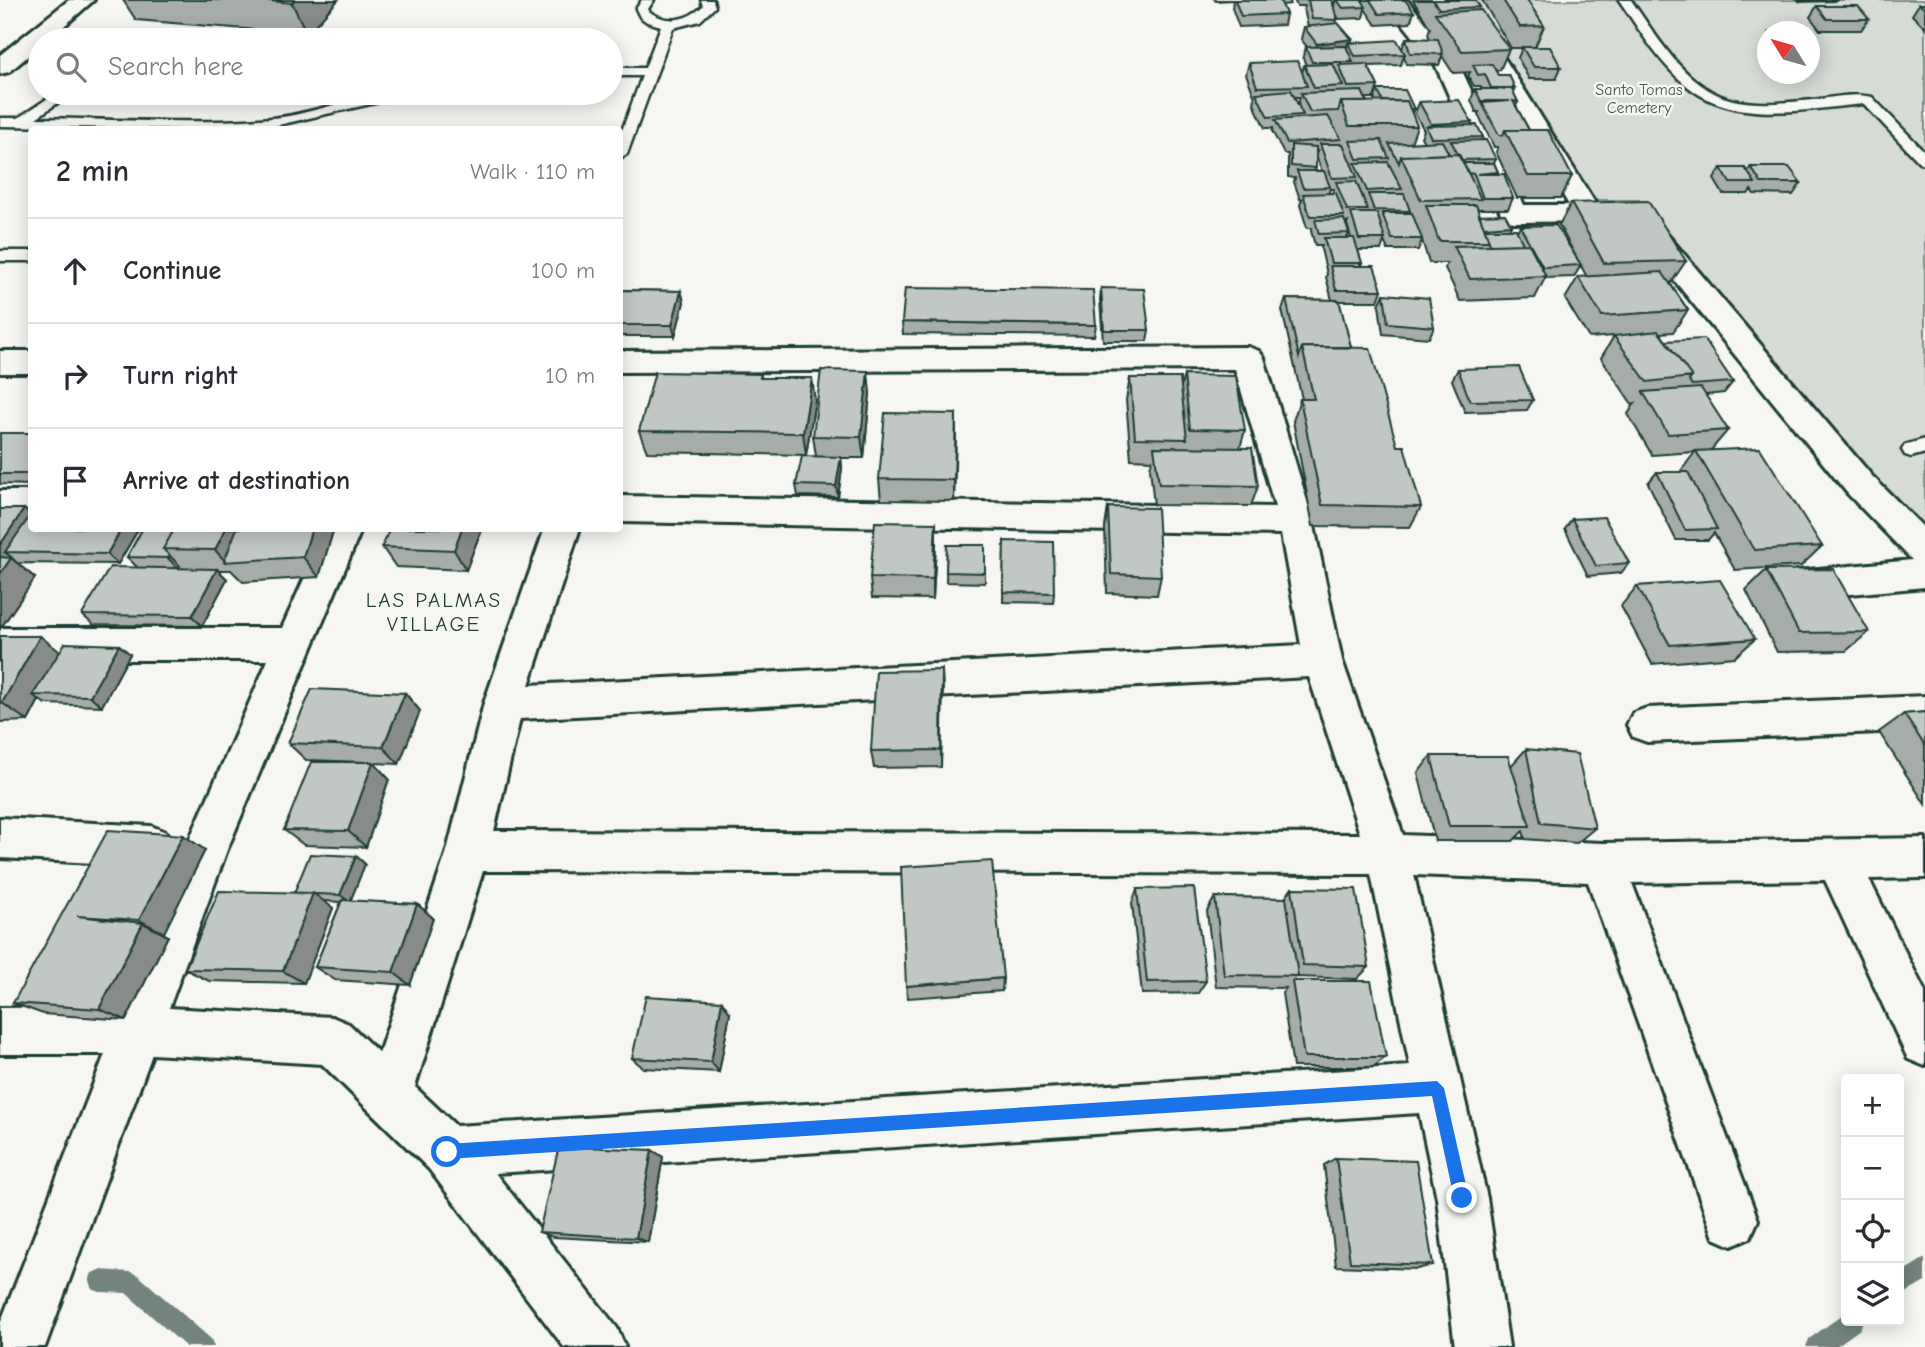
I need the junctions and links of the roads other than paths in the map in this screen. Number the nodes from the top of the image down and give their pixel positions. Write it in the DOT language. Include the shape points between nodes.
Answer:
graph roads {
  1 [pos="83,0"];
  2 [pos="648,0"];
  3 [pos="707,0"];
  4 [pos="1395,0"];
  5 [pos="1457,0"];
  6 [pos="1625,0"];
  7 [pos="668,24"];
  8 [pos="48,28"];
  9 [pos="28,44"];
  10 [pos="0,67"];
  11 [pos="623,72"];
  12 [pos="650,72"];
  13 [pos="47,105"];
  14 [pos="335,105"];
  15 [pos="0,122"];
  16 [pos="21,122"];
  17 [pos="623,146"];
  18 [pos="1925,160"];
  19 [pos="1588,213"];
  20 [pos="0,256"];
  21 [pos="28,256"];
  22 [pos="623,361"];
  23 [pos="0,362"];
  24 [pos="28,362"];
  25 [pos="0,504"];
  26 [pos="28,504"];
  27 [pos="623,509"];
  28 [pos="1296,521"];
  29 [pos="343,532"];
  30 [pos="562,532"];
  31 [pos="1925,551"];
  32 [pos="1925,573"];
  33 [pos="1797,585"];
  34 [pos="0,644"];
  35 [pos="294,644"];
  36 [pos="1323,660"];
  37 [pos="504,703"];
  38 [pos="1925,713"];
  39 [pos="1647,725"];
  40 [pos="0,838"];
  41 [pos="206,850"];
  42 [pos="468,851"];
  43 [pos="1388,854"];
  44 [pos="1925,858"];
  45 [pos="1838,859"];
  46 [pos="1603,863"];
  47 [pos="137,1030"];
  48 [pos="0,1031"];
  49 [pos="1925,1042"];
  50 [pos="1437,1088"];
  51 [pos="389,1094"];
  52 [pos="447,1152"];
  53 [pos="1732,1220"];
  54 [pos="1476,1345"];
  55 [pos="18,1347"];
  56 [pos="598,1347"];
  1 -- 8 [label="street"];
  2 -- 7 [label="lane" via="644,14"];
  3 -- 7 [label="lane" via="709,8 698,17"];
  4 -- 19 [label="street" via="1446,61 1514,214"];
  5 -- 19 [label="street"];
  6 -- 18 [label="lane" via="1690,83 1717,100 1755,107 1867,100"];
  7 -- 12 [label="lane"];
  9 -- 10 [label="street"];
  11 -- 12 [label="lane"];
  12 -- 17 [label="lane"];
  13 -- 16 [label="lane"];
  14 -- 16 [label="lane" via="274,122"];
  15 -- 16 [label="lane"];
  19 -- 31 [label="street" via="1645,226 1860,485"];
  20 -- 21 [label="lane"];
  22 -- 28 [label="street" via="1248,358"];
  23 -- 24 [label="street"];
  25 -- 26 [label="street"];
  27 -- 28 [label="street"];
  28 -- 36 [label="street"];
  29 -- 35 [label="street"];
  30 -- 37 [label="street"];
  32 -- 33 [label="street"];
  34 -- 35 [label="street"];
  35 -- 41 [label="street"];
  36 -- 37 [label="street"];
  36 -- 43 [label="street"];
  37 -- 42 [label="street"];
  38 -- 39 [label="street"];
  40 -- 41 [label="street"];
  41 -- 47 [label="street"];
  42 -- 43 [label="street"];
  42 -- 51 [label="street"];
  43 -- 46 [label="street"];
  43 -- 50 [label="street"];
  44 -- 45 [label="street"];
  45 -- 46 [label="street"];
  45 -- 49 [label="street"];
  46 -- 53 [label="street"];
  47 -- 48 [label="street"];
  47 -- 51 [label="street" via="332,1041"];
  47 -- 55 [label="street"];
  50 -- 52 [label="street"];
  50 -- 54 [label="street" via="1462,1198"];
  51 -- 52 [label="street"];
  52 -- 56 [label="street"];
}
